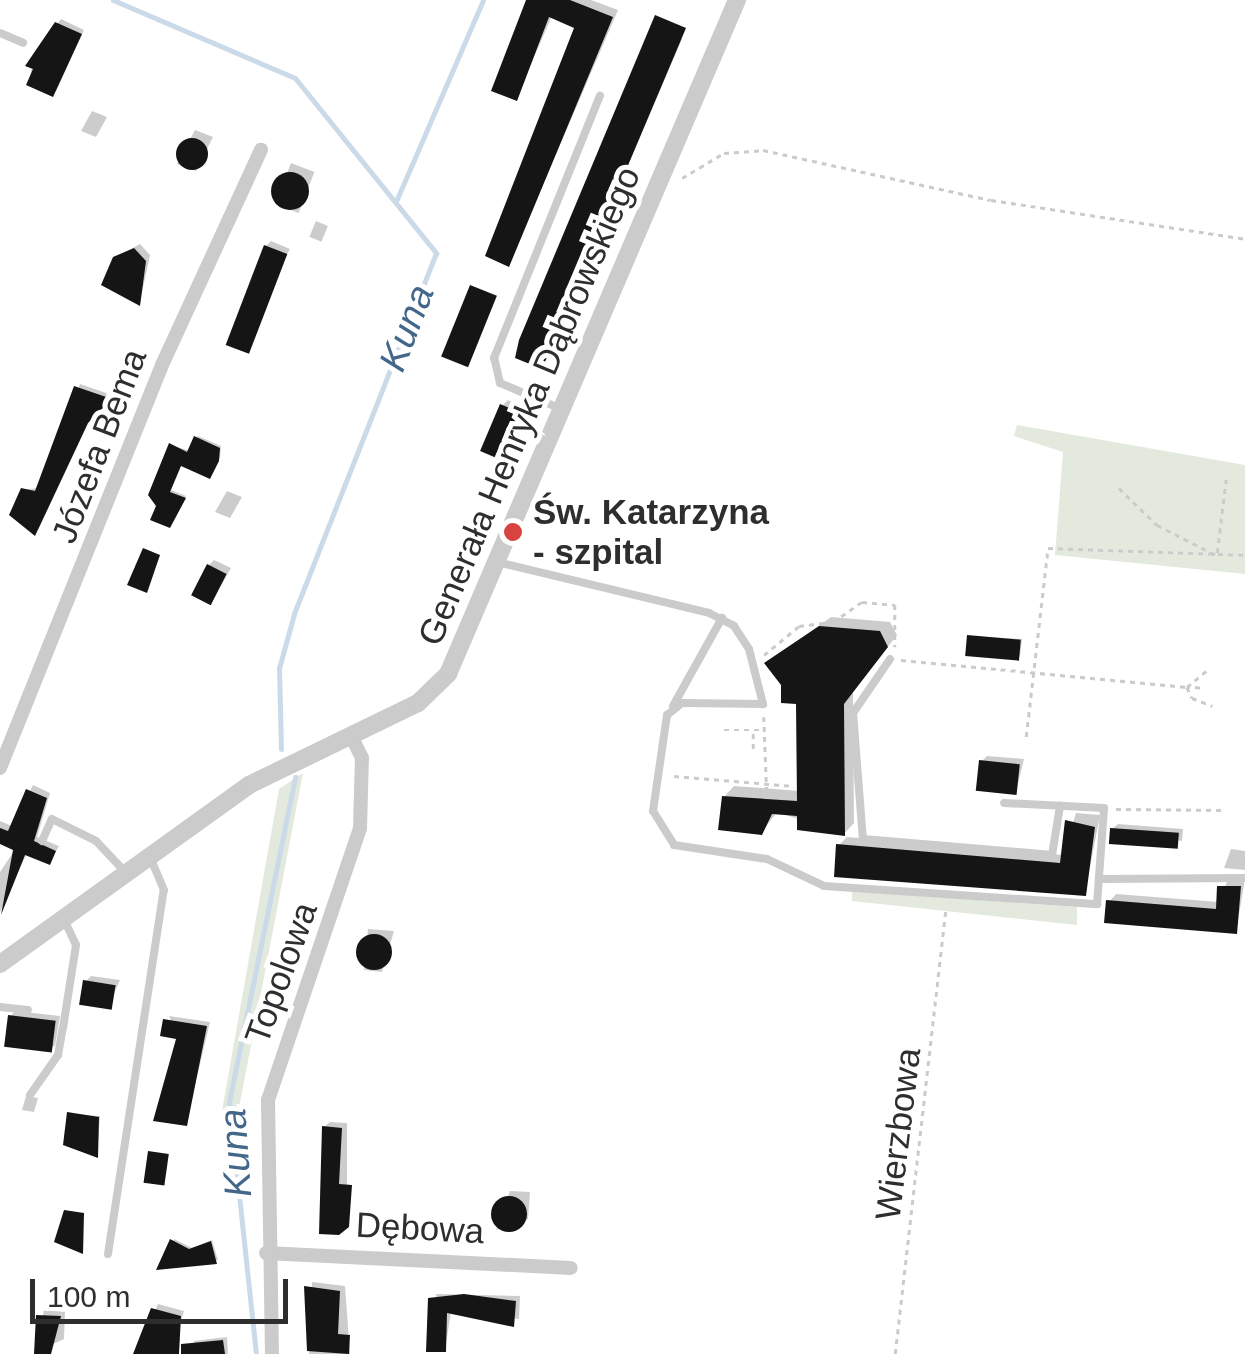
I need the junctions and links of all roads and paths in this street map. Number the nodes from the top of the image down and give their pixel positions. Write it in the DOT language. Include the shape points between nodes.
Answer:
graph roads {
  1 [pos="737,0"];
  2 [pos="0,33"];
  3 [pos="23,43"];
  4 [pos="600,96"];
  5 [pos="261,150"];
  6 [pos="655,194"];
  7 [pos="1245,239"];
  8 [pos="565,412"];
  9 [pos="1226,480"];
  10 [pos="1119,488"];
  11 [pos="1245,555"];
  12 [pos="1216,557"];
  13 [pos="502,563"];
  14 [pos="722,618"];
  15 [pos="890,659"];
  16 [pos="755,662"];
  17 [pos="1206,670"];
  18 [pos="1033,673"];
  19 [pos="1188,687"];
  20 [pos="1200,688"];
  21 [pos="764,704"];
  22 [pos="1213,706"];
  23 [pos="672,708"];
  24 [pos="724,730"];
  25 [pos="754,730"];
  26 [pos="765,730"];
  27 [pos="351,735"];
  28 [pos="1026,736"];
  29 [pos="753,749"];
  30 [pos="0,768"];
  31 [pos="657,775"];
  32 [pos="767,784"];
  33 [pos="794,786"];
  34 [pos="767,796"];
  35 [pos="1004,803"];
  36 [pos="1060,806"];
  37 [pos="1104,808"];
  38 [pos="1226,810"];
  39 [pos="42,841"];
  40 [pos="149,856"];
  41 [pos="126,872"];
  42 [pos="1245,878"];
  43 [pos="1099,879"];
  44 [pos="62,918"];
  45 [pos="948,920"];
  46 [pos="0,964"];
  47 [pos="0,1007"];
  48 [pos="28,1010"];
  49 [pos="30,1094"];
  50 [pos="266,1252"];
  51 [pos="108,1254"];
  52 [pos="571,1268"];
  53 [pos="272,1354"];
  54 [pos="895,1354"];
  1 -- 6 [label="street, Generała Henryka Dąbrowskiego"];
  2 -- 3 [label="lane"];
  4 -- 8 [label="lane" via="494,358 500,383"];
  5 -- 30 [label="street, Józefa Bema" via="162,365"];
  6 -- 7 [label="path" via="724,153 763,150 990,200"];
  6 -- 8 [label="street, Generała Henryka Dąbrowskiego"];
  8 -- 13 [label="street, Generała Henryka Dąbrowskiego"];
  9 -- 12 [label="path"];
  10 -- 12 [label="path" via="1157,526"];
  11 -- 12 [label="path"];
  12 -- 18 [label="path" via="1048,548"];
  13 -- 14 [label="lane"];
  13 -- 27 [label="street, Generała Henryka Dąbrowskiego" via="448,674 418,704"];
  14 -- 16 [label="lane"];
  14 -- 23 [label="lane"];
  15 -- 16 [label="path" via="895,605 862,602 832,622 799,626"];
  15 -- 18 [label="path"];
  15 -- 36 [label="lane" via="853,713 863,840 1052,855"];
  16 -- 21 [label="lane"];
  17 -- 19 [label="path"];
  18 -- 19 [label="path"];
  18 -- 28 [label="path"];
  19 -- 20 [label="path"];
  19 -- 22 [label="path" via="1196,703"];
  21 -- 23 [label="lane"];
  21 -- 26 [label="path"];
  23 -- 31 [label="lane"];
  24 -- 25 [label="path"];
  25 -- 26 [label="path"];
  25 -- 29 [label="path"];
  26 -- 32 [label="path"];
  27 -- 40 [label="street, Generała Henryka Dąbrowskiego" via="258,780"];
  27 -- 50 [label="street, Topolowa" via="365,798 268,1100"];
  31 -- 32 [label="path"];
  31 -- 43 [label="lane" via="654,824 664,840 767,859 824,886 1096,904"];
  32 -- 33 [label="path"];
  32 -- 34 [label="path"];
  35 -- 36 [label="lane"];
  36 -- 37 [label="lane"];
  37 -- 38 [label="path"];
  37 -- 43 [label="lane"];
  39 -- 41 [label="lane" via="52,819 96,842"];
  40 -- 41 [label="street, Generała Henryka Dąbrowskiego"];
  40 -- 51 [label="lane" via="164,890"];
  41 -- 44 [label="street, Generała Henryka Dąbrowskiego"];
  42 -- 43 [label="lane"];
  44 -- 46 [label="street, Generała Henryka Dąbrowskiego"];
  44 -- 49 [label="lane" via="76,936 63,1028 58,1055"];
  45 -- 54 [label="path, Wierzbowa"];
  47 -- 48 [label="lane"];
  50 -- 52 [label="street, Dębowa"];
  50 -- 53 [label="street, Topolowa"];
}
